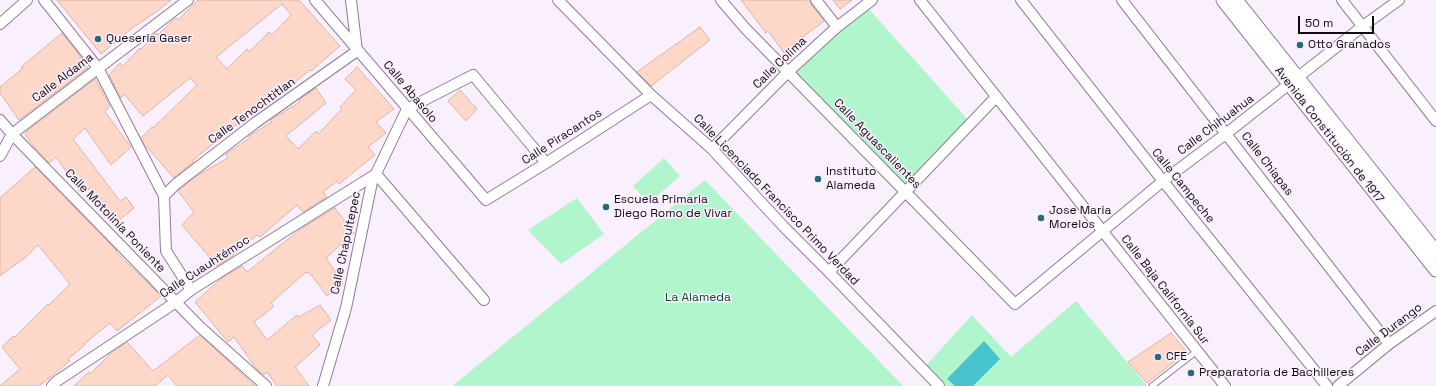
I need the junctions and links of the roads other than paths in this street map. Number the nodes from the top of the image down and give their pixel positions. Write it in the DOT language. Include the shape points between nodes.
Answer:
graph roads {
  1 [pos="27,0"];
  2 [pos="44,0"];
  3 [pos="188,0"];
  4 [pos="315,0"];
  5 [pos="351,0"];
  6 [pos="558,0"];
  7 [pos="721,0"];
  8 [pos="816,0"];
  9 [pos="872,0"];
  10 [pos="920,0"];
  11 [pos="1021,0"];
  12 [pos="1122,0"];
  13 [pos="1223,0"];
  14 [pos="1236,0"];
  15 [pos="1342,0"];
  16 [pos="1399,0"];
  17 [pos="0,24"];
  18 [pos="1363,26"];
  19 [pos="838,27"];
  20 [pos="357,50"];
  21 [pos="98,68"];
  22 [pos="789,71"];
  23 [pos="1294,82"];
  24 [pos="651,95"];
  25 [pos="996,97"];
  26 [pos="407,109"];
  27 [pos="0,120"];
  28 [pos="1436,121"];
  29 [pos="1227,133"];
  30 [pos="12,134"];
  31 [pos="712,149"];
  32 [pos="0,156"];
  33 [pos="546,163"];
  34 [pos="376,174"];
  35 [pos="1163,181"];
  36 [pos="905,192"];
  37 [pos="164,196"];
  38 [pos="486,200"];
  39 [pos="1102,232"];
  40 [pos="1436,252"];
  41 [pos="1436,270"];
  42 [pos="829,272"];
  43 [pos="191,290"];
  44 [pos="484,300"];
  45 [pos="176,302"];
  46 [pos="1015,304"];
  47 [pos="1436,311"];
  48 [pos="1389,344"];
  49 [pos="1197,351"];
  50 [pos="52,386"];
  51 [pos="266,386"];
  52 [pos="323,386"];
  53 [pos="939,386"];
  54 [pos="1152,386"];
  55 [pos="1225,386"];
  56 [pos="1327,386"];
  57 [pos="1338,386"];
  1 -- 17 [label="street"];
  2 -- 21 [label="street"];
  3 -- 21 [label="street, Calle Aldama"];
  4 -- 20 [label="street, Calle Abasolo"];
  5 -- 20 [label="street"];
  6 -- 24 [label="street, Calle Licenciado Francisco Primo Verdad"];
  7 -- 22 [label="street, Calle Aguascalientes" via="745,28"];
  8 -- 19 [label="street"];
  9 -- 19 [label="street, Calle Colima"];
  10 -- 25 [label="street, Calle Baja California Sur"];
  11 -- 35 [label="street, Calle Campeche"];
  12 -- 29 [label="street, Calle Chiapas"];
  13 -- 23 [label="street, Avenida Constitución de 1917"];
  14 -- 23 [label="street, Avenida Constitución de 1917"];
  15 -- 18 [label="street"];
  16 -- 18 [label="street, Calle Chihuahua"];
  18 -- 23 [label="street, Calle Chihuahua"];
  18 -- 28 [label="street"];
  19 -- 22 [label="street, Calle Colima"];
  20 -- 26 [label="street, Calle Abasolo"];
  20 -- 37 [label="street, Calle Tenochtitlan" via="255,123"];
  21 -- 30 [label="street, Calle Aldama"];
  21 -- 37 [label="street"];
  22 -- 31 [label="street, Calle Colima"];
  22 -- 36 [label="street, Calle Aguascalientes"];
  23 -- 29 [label="street, Calle Chihuahua"];
  23 -- 40 [label="street, Avenida Constitución de 1917"];
  23 -- 41 [label="street, Avenida Constitución de 1917"];
  24 -- 31 [label="street, Calle Licenciado Francisco Primo Verdad"];
  24 -- 33 [label="street, Calle Piracantos"];
  25 -- 36 [label="street"];
  25 -- 39 [label="street, Calle Baja California Sur"];
  26 -- 33 [label="street" via="473,75"];
  26 -- 34 [label="street, Calle Chapultepec"];
  26 -- 38 [label="street, Calle Abasolo"];
  27 -- 30 [label="street, Calle Motolinía Poniente"];
  29 -- 35 [label="street, Calle Chihuahua"];
  29 -- 48 [label="street, Calle Chiapas"];
  30 -- 32 [label="street, Calle Aldama"];
  30 -- 45 [label="street, Calle Motolinía Poniente"];
  31 -- 42 [label="street, Calle Licenciado Francisco Primo Verdad" via="784,228"];
  33 -- 38 [label="street, Calle Piracantos"];
  34 -- 43 [label="street, Calle Cuauhtémoc"];
  34 -- 44 [label="street"];
  34 -- 52 [label="street, Calle Chapultepec" via="372,182 346,308"];
  35 -- 39 [label="street, Calle Chihuahua"];
  35 -- 56 [label="street, Calle Campeche"];
  36 -- 42 [label="street"];
  36 -- 46 [label="street, Calle Aguascalientes"];
  37 -- 43 [label="street" via="166,251"];
  39 -- 46 [label="street, Calle Chihuahua"];
  39 -- 49 [label="street, Calle Baja California Sur"];
  42 -- 53 [label="street, Calle Licenciado Francisco Primo Verdad"];
  43 -- 45 [label="street, Calle Cuauhtémoc"];
  45 -- 50 [label="street, Calle Cuauhtémoc"];
  45 -- 51 [label="street, Calle Motolinía Poniente"];
  47 -- 48 [label="street, Calle Durango"];
  48 -- 57 [label="street, Calle Durango"];
  49 -- 54 [label="lane"];
  49 -- 55 [label="street, Calle Baja California Sur"];
}
